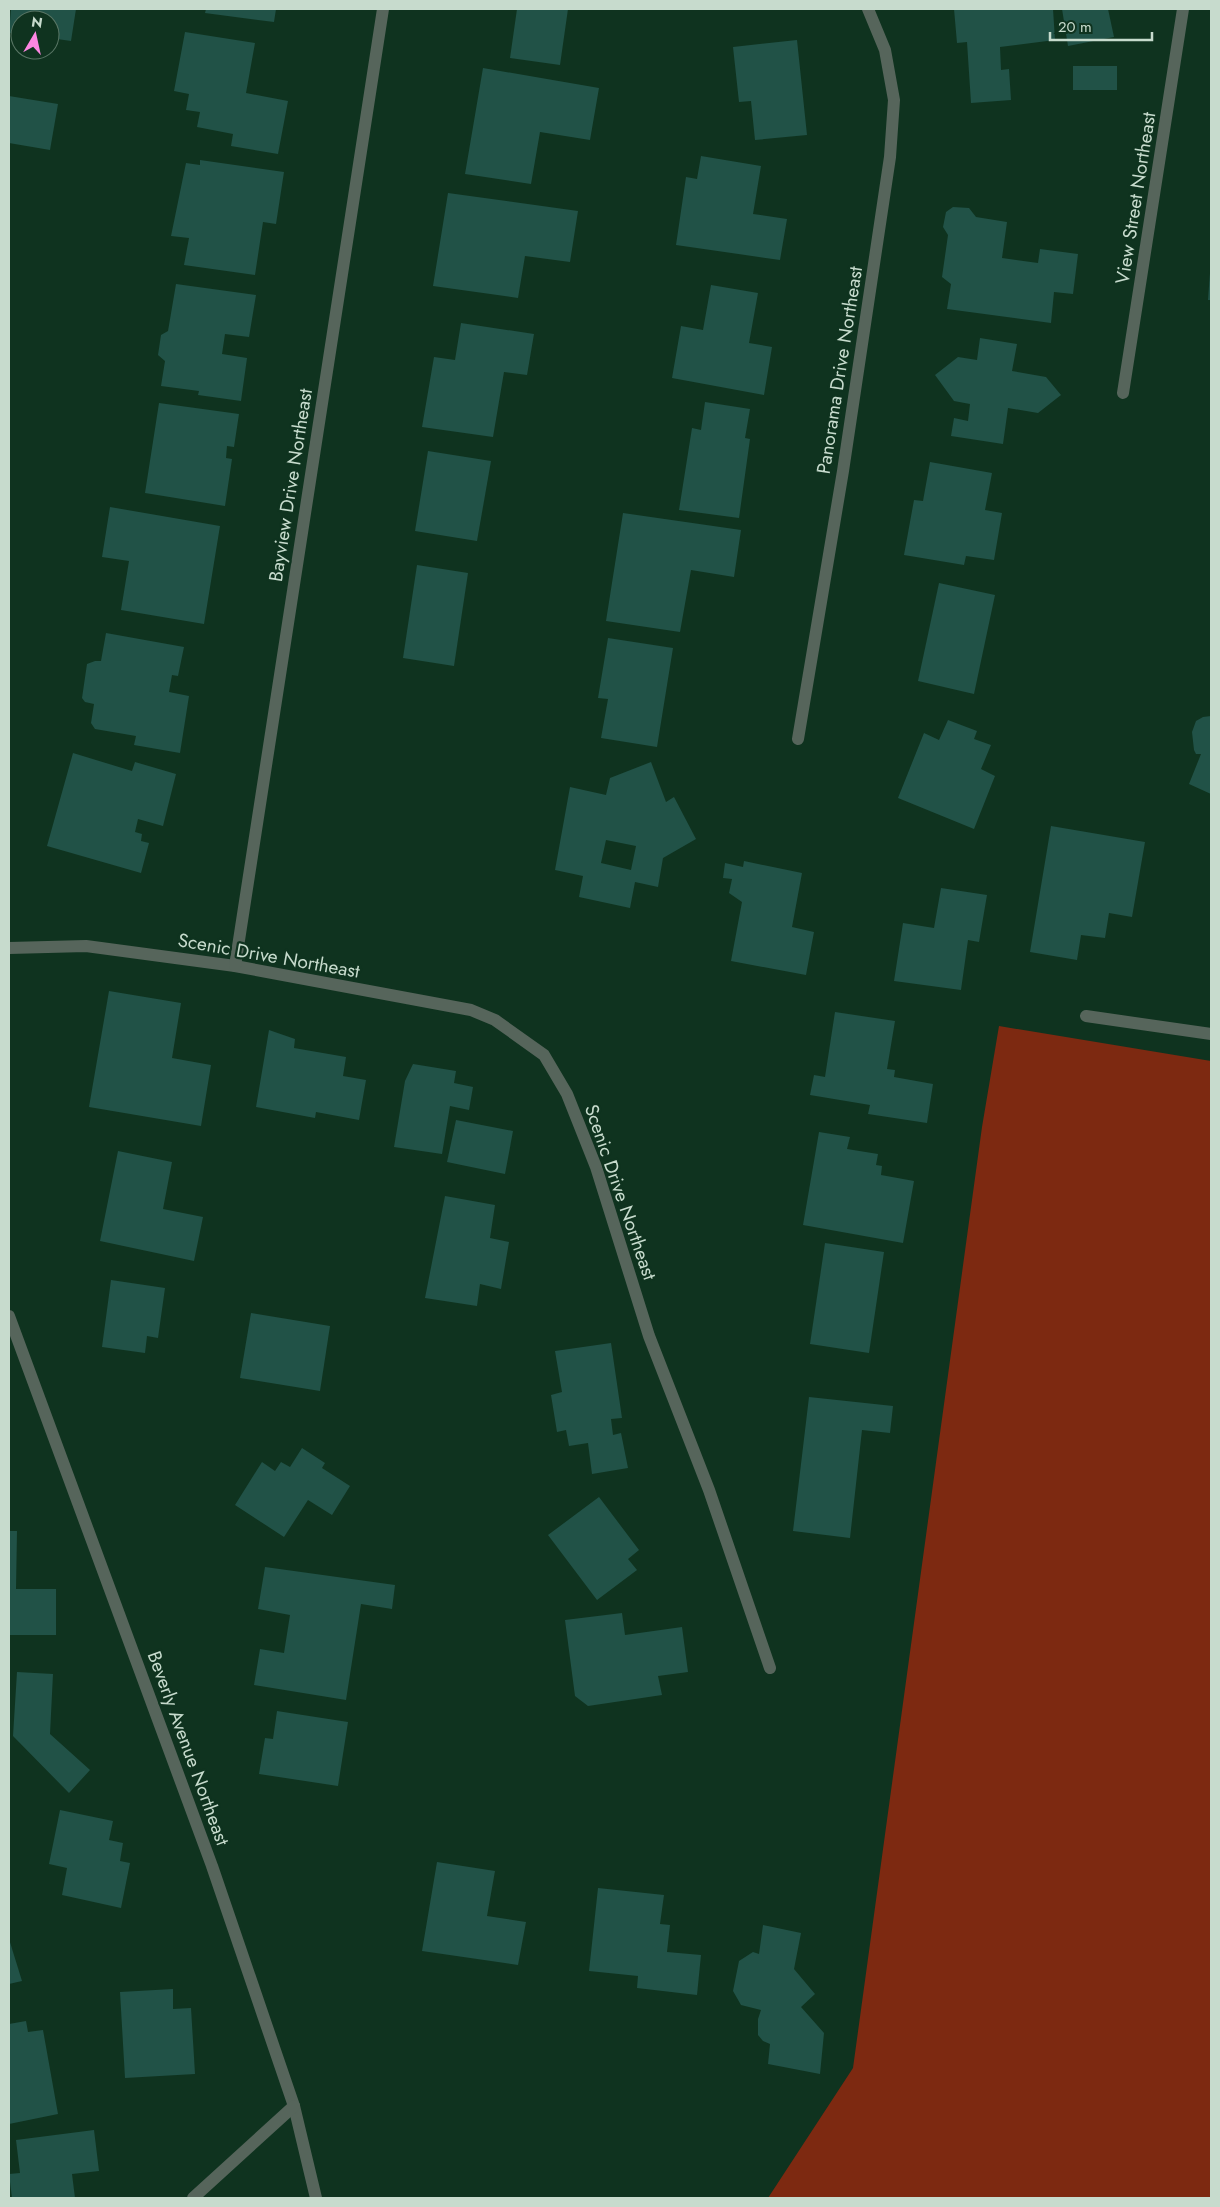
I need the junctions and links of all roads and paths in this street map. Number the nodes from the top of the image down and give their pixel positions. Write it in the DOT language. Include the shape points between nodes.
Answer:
graph roads {
  1 [pos="383,9"];
  2 [pos="868,9"];
  3 [pos="1183,9"];
  4 [pos="1123,393"];
  5 [pos="798,739"];
  6 [pos="9,948"];
  7 [pos="235,966"];
  8 [pos="1086,1016"];
  9 [pos="1211,1034"];
  10 [pos="9,1316"];
  11 [pos="770,1668"];
  12 [pos="294,2106"];
  13 [pos="193,2198"];
  14 [pos="316,2198"];
  1 -- 7 [label="street, Bayview Drive Northeast"];
  2 -- 5 [label="street, Panorama Drive Northeast" via="886,50 894,100 890,157 843,471"];
  3 -- 4 [label="street, View Street Northeast"];
  6 -- 7 [label="street, Scenic Drive Northeast" via="86,946"];
  7 -- 11 [label="street, Scenic Drive Northeast" via="471,1010 495,1020 544,1055 567,1094 596,1167 649,1336 709,1490"];
  8 -- 9 [label="street"];
  10 -- 12 [label="street, Beverly Avenue Northeast" via="212,1866"];
  12 -- 13 [label="street"];
  12 -- 14 [label="street, Beverly Avenue Northeast"];
}
